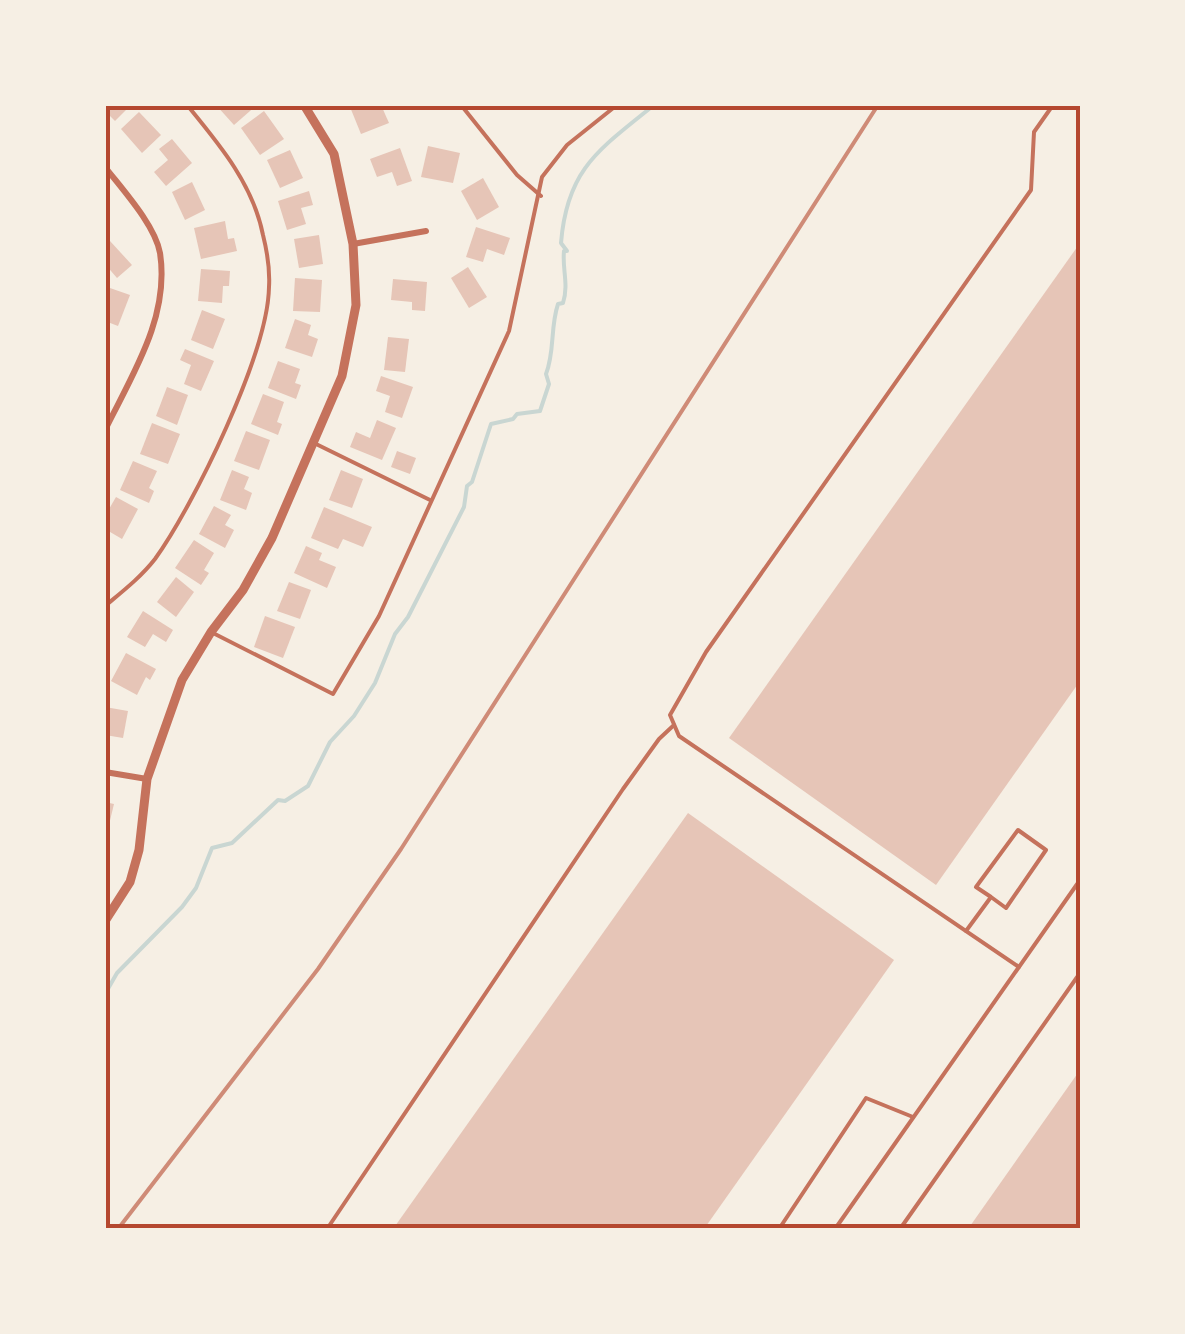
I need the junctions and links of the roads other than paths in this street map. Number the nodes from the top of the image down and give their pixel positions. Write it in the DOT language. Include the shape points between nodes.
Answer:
graph roads {
  1 [pos="187,105"];
  2 [pos="304,105"];
  3 [pos="462,105"];
  4 [pos="616,105"];
  5 [pos="1053,105"];
  6 [pos="105,167"];
  7 [pos="541,196"];
  8 [pos="426,231"];
  9 [pos="354,244"];
  10 [pos="105,401"];
  11 [pos="116,407"];
  12 [pos="105,430"];
  13 [pos="314,443"];
  14 [pos="430,500"];
  15 [pos="105,606"];
  16 [pos="211,632"];
  17 [pos="674,725"];
  18 [pos="105,772"];
  19 [pos="147,779"];
  20 [pos="1080,880"];
  21 [pos="991,896"];
  22 [pos="105,922"];
  23 [pos="966,931"];
  24 [pos="1018,968"];
  25 [pos="1080,973"];
  26 [pos="914,1117"];
  27 [pos="327,1229"];
  28 [pos="779,1229"];
  29 [pos="835,1229"];
  30 [pos="900,1229"];
  1 -- 15 [label="lane" via="229,156 254,206 270,288 258,350 202,476 154,560"];
  2 -- 9 [label="street" via="334,154"];
  3 -- 7 [label="lane"];
  4 -- 7 [label="lane" via="567,145 542,177"];
  5 -- 17 [label="lane" via="1034,132 1031,190 706,652 670,715"];
  6 -- 11 [label="street" via="160,250 160,300 146,351"];
  7 -- 14 [label="lane" via="509,331"];
  8 -- 9 [label="street"];
  9 -- 13 [label="street" via="356,305 342,376"];
  10 -- 11 [label="street"];
  11 -- 12 [label="street"];
  13 -- 14 [label="lane"];
  13 -- 16 [label="street" via="272,538"];
  14 -- 16 [label="lane" via="379,616 333,694"];
  16 -- 19 [label="street" via="182,680"];
  17 -- 23 [label="lane" via="679,736"];
  17 -- 27 [label="lane" via="622,789"];
  18 -- 19 [label="street"];
  19 -- 22 [label="street" via="130,882"];
  20 -- 24 [label="lane"];
  21 -- 21 [label="lane" via="976,887 1018,830 1046,850 1006,908"];
  21 -- 23 [label="lane"];
  23 -- 24 [label="lane"];
  24 -- 26 [label="lane"];
  25 -- 30 [label="lane"];
  26 -- 28 [label="lane" via="866,1098"];
  26 -- 29 [label="lane"];
}
